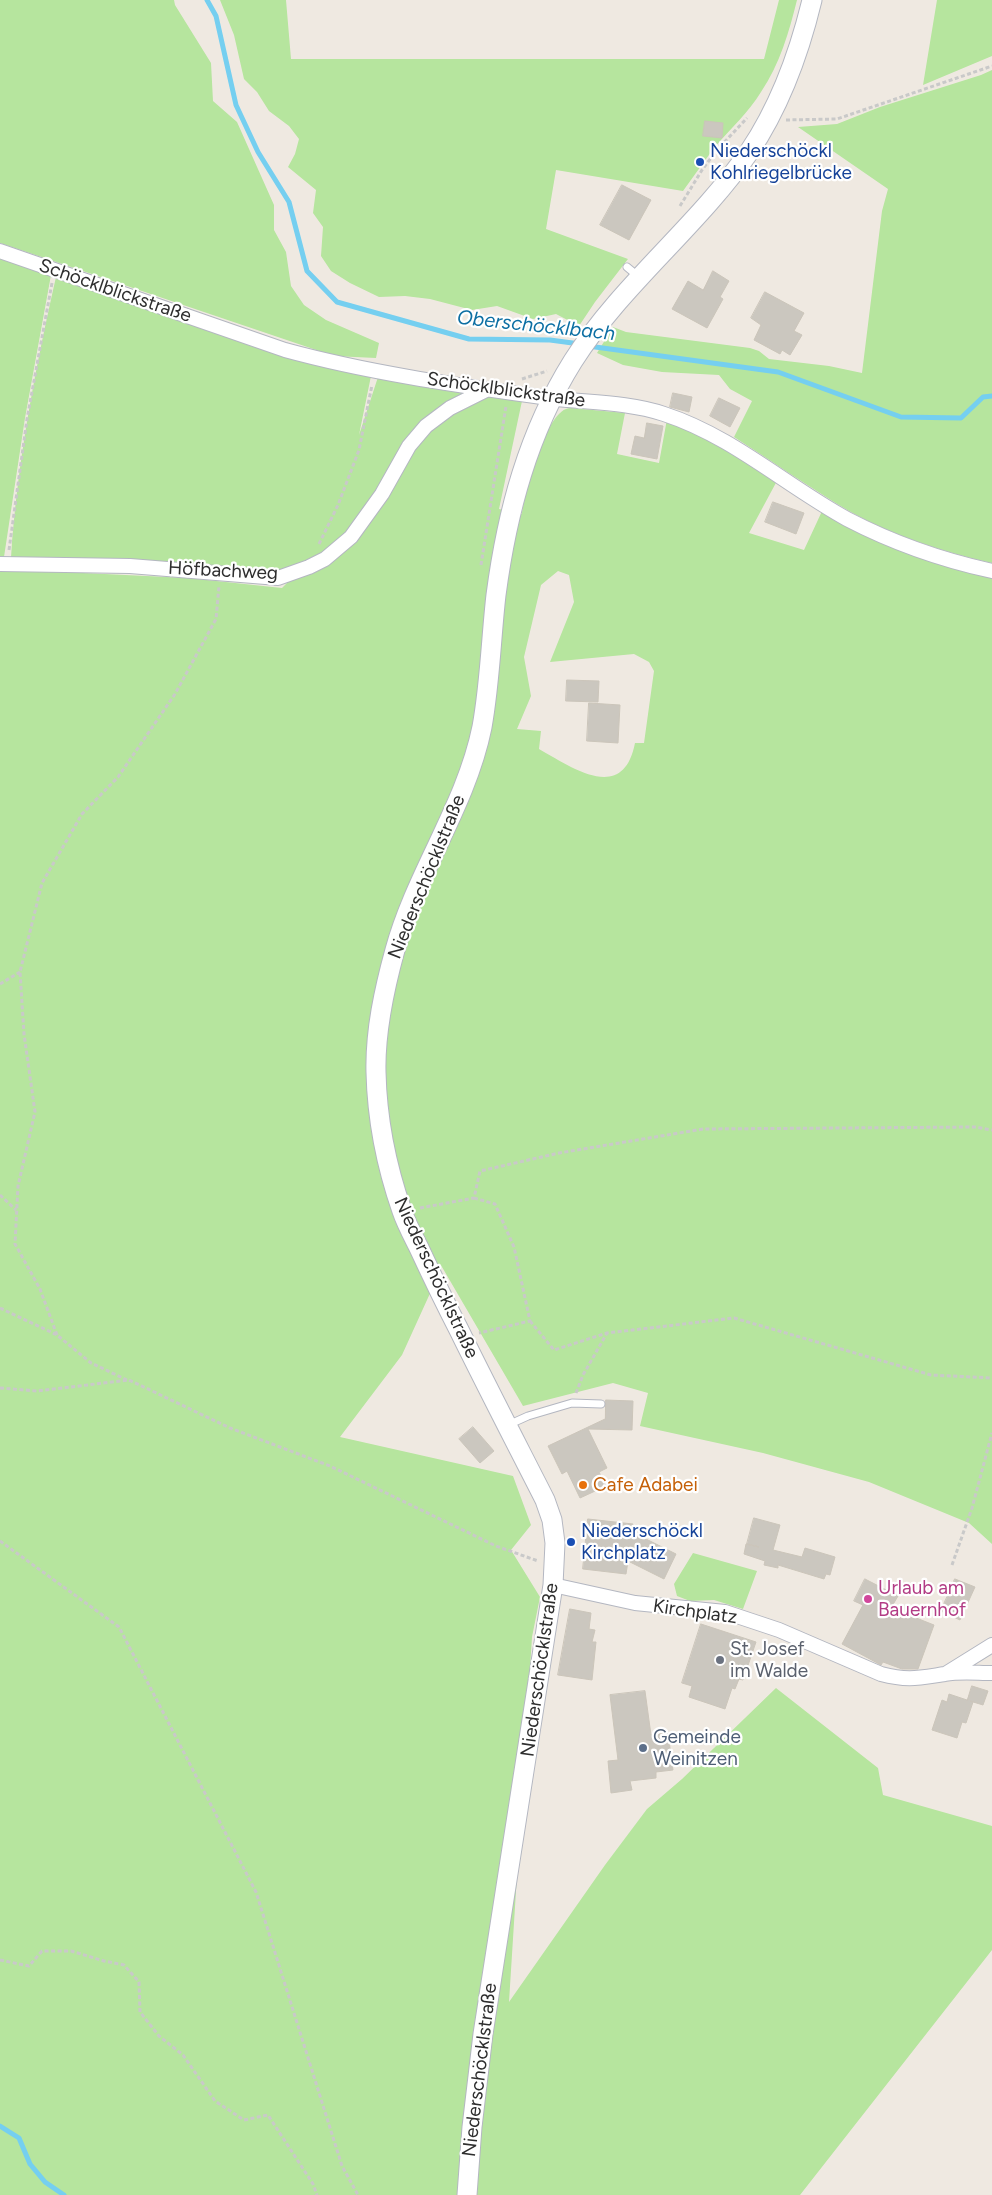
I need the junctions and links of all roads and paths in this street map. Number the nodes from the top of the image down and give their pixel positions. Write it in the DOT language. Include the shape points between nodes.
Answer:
graph roads {
  1 [pos="812,0"];
  2 [pos="992,66"];
  3 [pos="760,116"];
  4 [pos="676,214"];
  5 [pos="0,251"];
  6 [pos="54,270"];
  7 [pos="375,370"];
  8 [pos="549,370"];
  9 [pos="486,390"];
  10 [pos="508,392"];
  11 [pos="552,398"];
  12 [pos="4,564"];
  13 [pos="309,567"];
  14 [pos="992,571"];
  15 [pos="219,574"];
  16 [pos="480,574"];
  17 [pos="20,972"];
  18 [pos="0,984"];
  19 [pos="992,1130"];
  20 [pos="0,1196"];
  21 [pos="474,1198"];
  22 [pos="17,1211"];
  23 [pos="402,1212"];
  24 [pos="0,1308"];
  25 [pos="530,1321"];
  26 [pos="607,1333"];
  27 [pos="57,1334"];
  28 [pos="462,1337"];
  29 [pos="992,1378"];
  30 [pos="129,1380"];
  31 [pos="0,1388"];
  32 [pos="572,1403"];
  33 [pos="601,1404"];
  34 [pos="507,1425"];
  35 [pos="992,1433"];
  36 [pos="0,1541"];
  37 [pos="542,1555"];
  38 [pos="952,1565"];
  39 [pos="553,1585"];
  40 [pos="988,1648"];
  41 [pos="992,1672"];
  42 [pos="946,1673"];
  43 [pos="0,1960"];
  44 [pos="317,2195"];
  45 [pos="358,2195"];
  46 [pos="467,2195"];
  1 -- 3 [label="main road, Niederschöcklstraße" via="789,78"];
  2 -- 3 [label="path" via="837,119 795,121"];
  3 -- 4 [label="path" via="702,170"];
  3 -- 11 [label="main road, Niederschöcklstraße" via="747,155 725,183 633,272"];
  5 -- 6 [label="street, Schöcklblickstraße"];
  6 -- 7 [label="street, Schöcklblickstraße" via="286,350"];
  6 -- 12 [label="path"];
  7 -- 9 [label="street, Schöcklblickstraße"];
  7 -- 13 [label="path" via="359,450"];
  8 -- 10 [label="path" via="516,381"];
  9 -- 10 [label="street, Schöcklblickstraße"];
  9 -- 13 [label="street, Höfbachweg" via="450,408 426,426 409,446 382,494 351,537 325,559"];
  10 -- 11 [label="street, Schöcklblickstraße"];
  10 -- 16 [label="path"];
  11 -- 14 [label="street, Schöcklblickstraße" via="627,406 682,420 730,444 869,530 936,557"];
  11 -- 23 [label="main road, Niederschöcklstraße" via="522,468 504,537 482,728 461,794 396,944 384,993 376,1073 381,1123"];
  12 -- 15 [label="street, Höfbachweg" via="130,566"];
  13 -- 15 [label="street, Höfbachweg" via="278,578"];
  15 -- 17 [label="path" via="216,619 175,694 118,777 82,814 42,883"];
  17 -- 18 [label="path"];
  17 -- 22 [label="path" via="24,1034 35,1112 18,1186"];
  19 -- 21 [label="path" via="975,1127 703,1129 559,1153 480,1171"];
  20 -- 22 [label="path"];
  21 -- 23 [label="path"];
  21 -- 25 [label="path" via="495,1204 514,1247"];
  22 -- 27 [label="path" via="15,1244 40,1288"];
  23 -- 28 [label="main road, Niederschöcklstraße"];
  24 -- 27 [label="path"];
  25 -- 26 [label="path" via="554,1350"];
  25 -- 28 [label="path"];
  26 -- 29 [label="path" via="734,1318 931,1375"];
  26 -- 32 [label="path" via="583,1375"];
  27 -- 30 [label="path" via="91,1363"];
  28 -- 34 [label="main road, Niederschöcklstraße"];
  30 -- 31 [label="path" via="37,1391"];
  30 -- 37 [label="path" via="230,1428 330,1466 496,1546 543,1563"];
  32 -- 33 [label="lane"];
  32 -- 34 [label="lane"];
  34 -- 39 [label="main road, Niederschöcklstraße" via="552,1520"];
  35 -- 38 [label="path" via="972,1508"];
  36 -- 45 [label="path" via="119,1626 256,1892 342,2166"];
  39 -- 42 [label="street, Kirchplatz" via="635,1603 725,1612 779,1630 896,1678 914,1680"];
  39 -- 46 [label="main road, Niederschöcklstraße" via="483,2034"];
  40 -- 41 [label="street" via="986,1662"];
  40 -- 42 [label="street"];
  41 -- 42 [label="street"];
  43 -- 44 [label="path" via="29,1966 42,1951 71,1951 124,1965 139,1982 140,2012 159,2036 183,2055 215,2101 244,2120 268,2115"];
}
